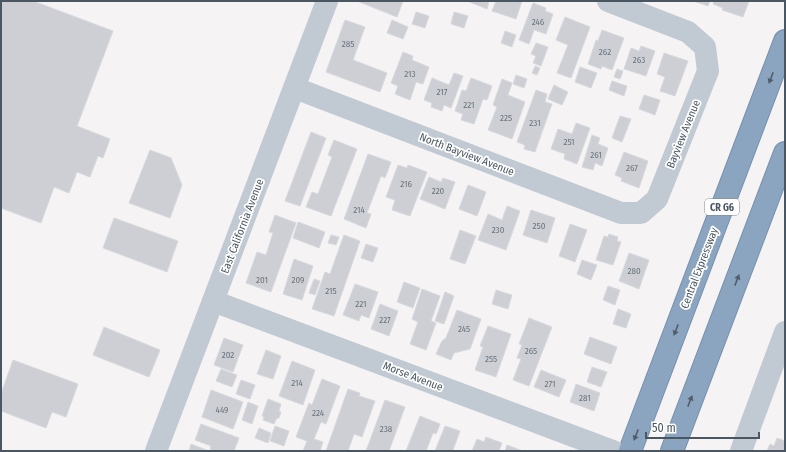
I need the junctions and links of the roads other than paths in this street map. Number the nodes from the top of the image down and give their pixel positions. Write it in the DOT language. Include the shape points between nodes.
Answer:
graph roads {
  1 [pos="327,1"];
  2 [pos="608,1"];
  3 [pos="785,41"];
  4 [pos="295,88"];
  5 [pos="785,153"];
  6 [pos="641,214"];
  7 [pos="213,301"];
  8 [pos="785,332"];
  9 [pos="565,443"];
  10 [pos="156,451"];
  11 [pos="613,451"];
  12 [pos="630,451"];
  13 [pos="672,451"];
  14 [pos="741,451"];
  1 -- 4 [label="street, East California Avenue"];
  2 -- 6 [label="street, Bayview Avenue" via="688,32 705,47 708,71 657,199"];
  3 -- 12 [label="highway, Central Expressway / CR G6, one-way"];
  4 -- 6 [label="street, North Bayview Avenue" via="621,213"];
  4 -- 7 [label="street, East California Avenue"];
  13 -- 5 [label="highway, one-way"];
  7 -- 9 [label="street, Morse Avenue"];
  7 -- 10 [label="street, East California Avenue"];
  8 -- 14 [label="street"];
  9 -- 11 [label="street, Morse Avenue" via="590,442"];
}
